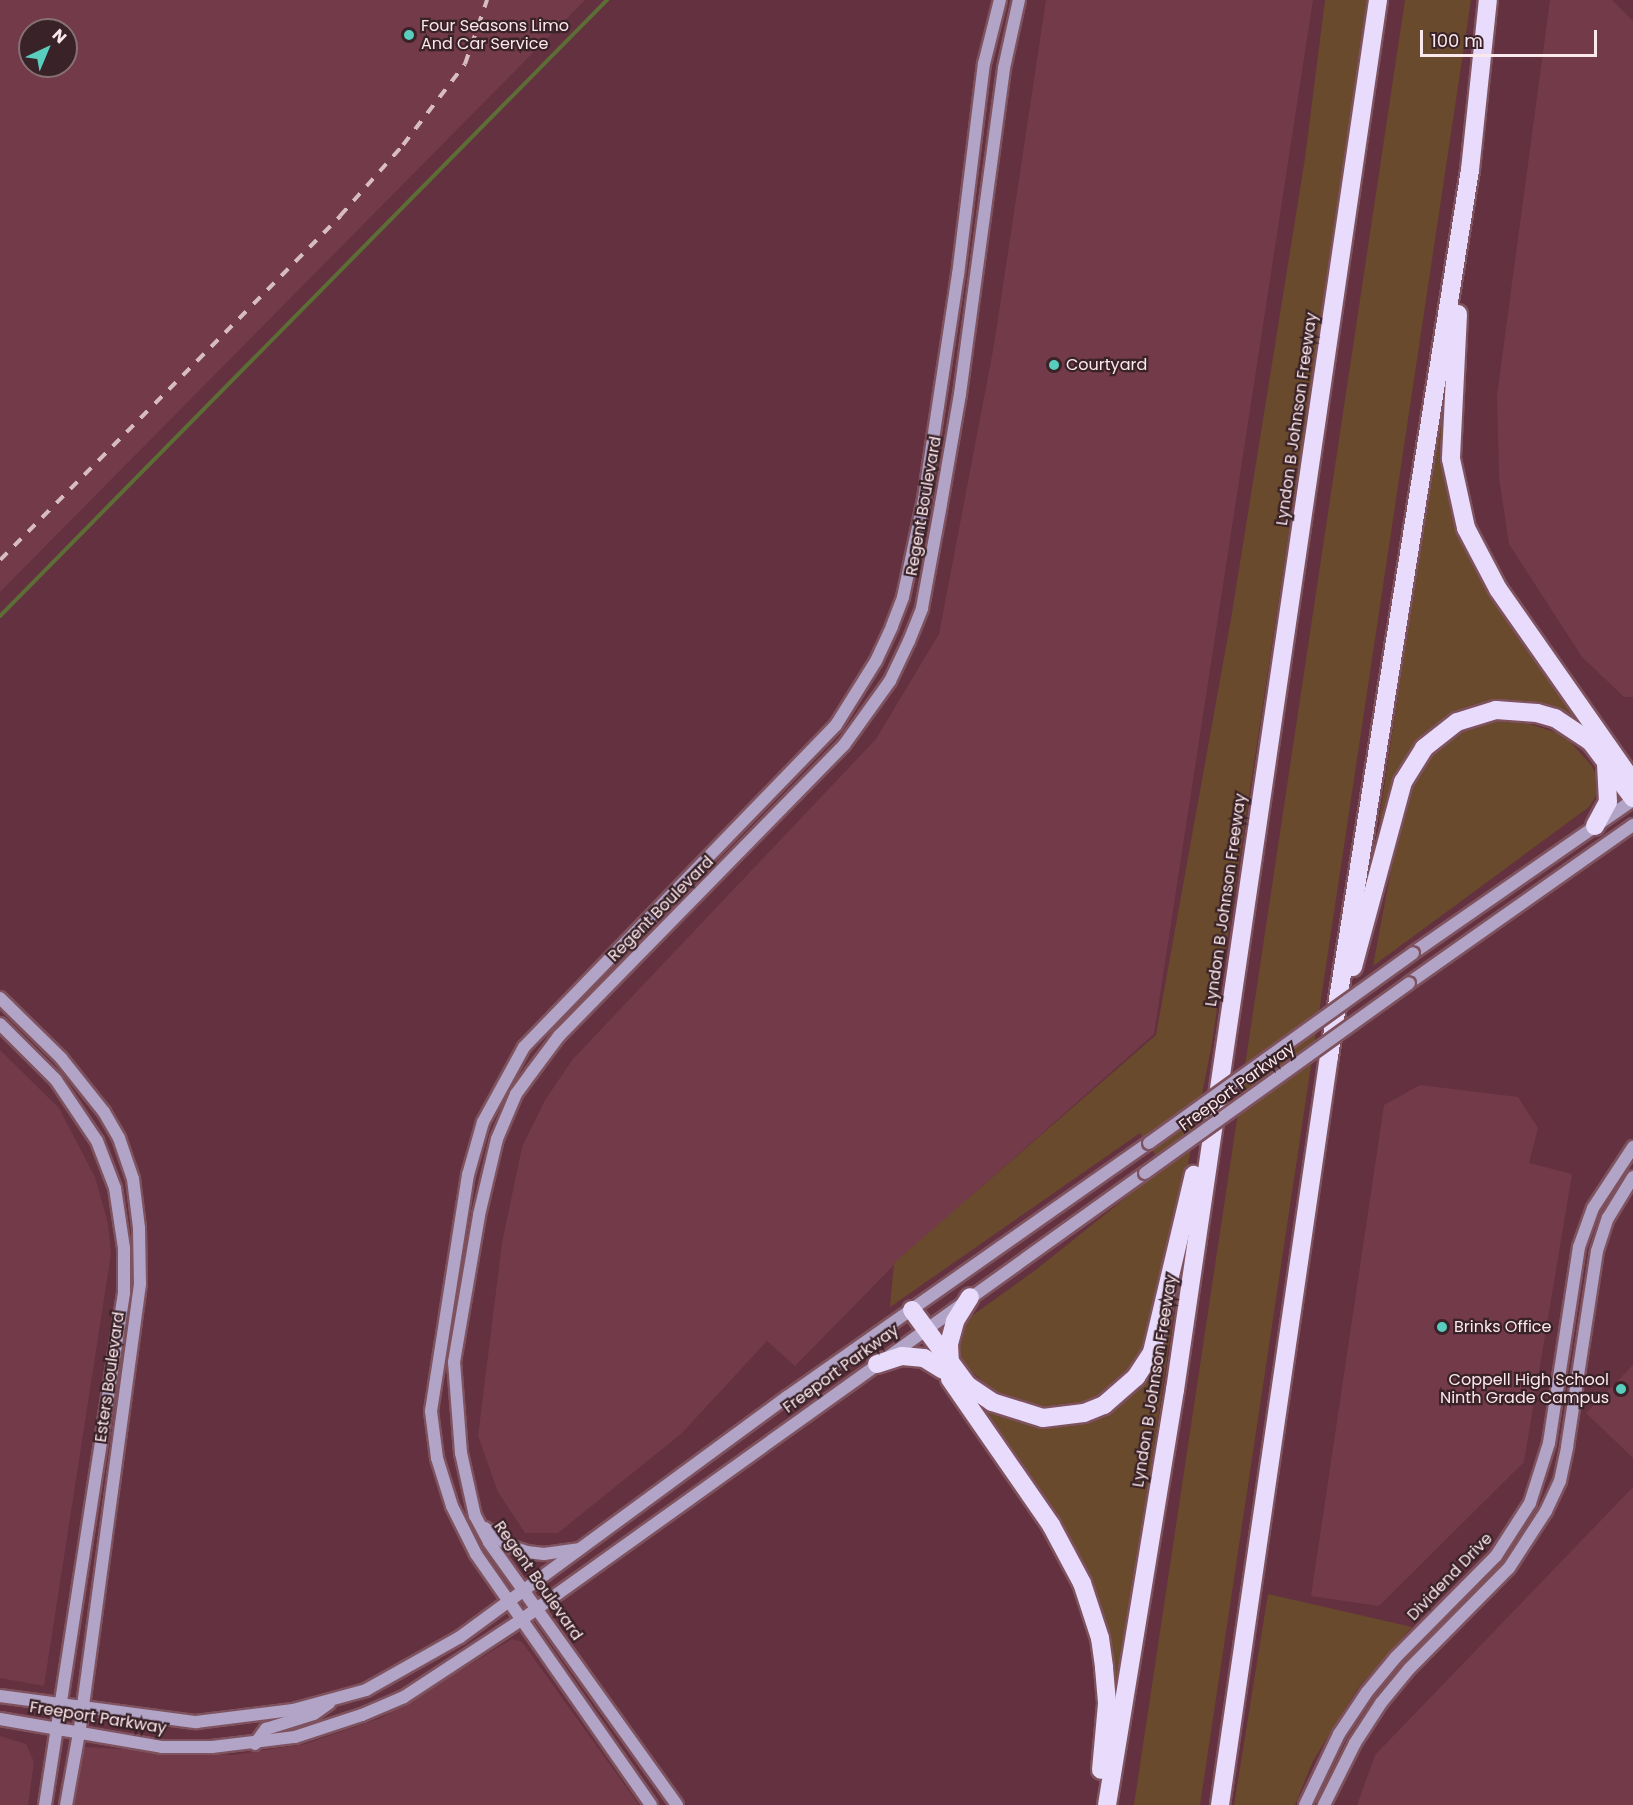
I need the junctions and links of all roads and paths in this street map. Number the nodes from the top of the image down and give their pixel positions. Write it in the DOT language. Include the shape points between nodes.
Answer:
graph roads {
  1 [pos="1000,0"];
  2 [pos="1019,0"];
  3 [pos="1378,0"];
  4 [pos="1488,0"];
  5 [pos="1470,170"];
  6 [pos="958,275"];
  7 [pos="976,278"];
  8 [pos="1610,760"];
  9 [pos="1633,767"];
  10 [pos="1633,782"];
  11 [pos="1633,799"];
  12 [pos="1633,825"];
  13 [pos="1595,826"];
  14 [pos="1239,949"];
  15 [pos="0,998"];
  16 [pos="0,1024"];
  17 [pos="1329,1056"];
  18 [pos="1633,1147"];
  19 [pos="1633,1177"];
  20 [pos="1593,1208"];
  21 [pos="1608,1218"];
  22 [pos="970,1297"];
  23 [pos="909,1313"];
  24 [pos="922,1331"];
  25 [pos="1562,1360"];
  26 [pos="1580,1362"];
  27 [pos="877,1364"];
  28 [pos="947,1367"];
  29 [pos="478,1521"];
  30 [pos="586,1547"];
  31 [pos="524,1591"];
  32 [pos="509,1603"];
  33 [pos="537,1608"];
  34 [pos="521,1620"];
  35 [pos="0,1696"];
  36 [pos="332,1700"];
  37 [pos="61,1706"];
  38 [pos="82,1708"];
  39 [pos="0,1719"];
  40 [pos="57,1729"];
  41 [pos="79,1733"];
  42 [pos="255,1744"];
  43 [pos="45,1805"];
  44 [pos="66,1805"];
  45 [pos="651,1805"];
  46 [pos="677,1805"];
  47 [pos="1098,1805"];
  48 [pos="1107,1805"];
  49 [pos="1220,1805"];
  50 [pos="1305,1805"];
  51 [pos="1324,1805"];
  1 -- 6 [label="main road, Regent Boulevard" via="984,64"];
  2 -- 7 [label="main road, Regent Boulevard" via="1004,68"];
  3 -- 14 [label="highway, Lyndon B Johnson Freeway"];
  4 -- 5 [label="highway"];
  5 -- 8 [label="highway" via="1450,423 1453,477 1461,512 1498,589"];
  5 -- 17 [label="highway"];
  6 -- 7 [label="main road"];
  6 -- 32 [label="main road, Regent Boulevard" via="903,597 876,661 836,725 524,1047 496,1093 476,1144 431,1411 435,1453 452,1506 476,1554"];
  7 -- 29 [label="main road, Regent Boulevard" via="922,608 890,681 825,765 559,1036 516,1094 505,1118 480,1215 454,1362 461,1453 466,1486"];
  8 -- 9 [label="highway"];
  8 -- 10 [label="highway"];
  8 -- 11 [label="highway"];
  8 -- 13 [label="highway" via="1608,802"];
  8 -- 17 [label="highway" via="1574,728 1555,718 1516,710 1496,710 1466,718 1439,733 1424,748 1400,791"];
  11 -- 13 [label="main road, Freeport Parkway"];
  12 -- 22 [label="main road, Freeport Parkway, bridge"];
  13 -- 23 [label="main road, Freeport Parkway, bridge"];
  14 -- 28 [label="highway" via="1162,1318 1152,1352 1136,1377 1104,1405 1074,1415 1043,1418 992,1402"];
  14 -- 48 [label="highway, Lyndon B Johnson Freeway" via="1175,1390"];
  15 -- 38 [label="main road, Esters Boulevard" via="61,1058 104,1112 119,1138 134,1179 140,1228 140,1284"];
  16 -- 37 [label="main road, Esters Boulevard" via="56,1080 97,1141 115,1188 124,1248 124,1293"];
  17 -- 49 [label="highway"];
  18 -- 20 [label="main road, Dividend Drive"];
  19 -- 21 [label="main road"];
  20 -- 21 [label="main road"];
  20 -- 25 [label="main road, Dividend Drive" via="1580,1247"];
  21 -- 26 [label="main road" via="1597,1251"];
  22 -- 24 [label="main road, Freeport Parkway"];
  22 -- 28 [label="highway" via="955,1321"];
  23 -- 24 [label="highway"];
  23 -- 30 [label="main road, Freeport Parkway" via="673,1480"];
  24 -- 27 [label="main road, Freeport Parkway"];
  24 -- 28 [label="highway"];
  25 -- 26 [label="main road"];
  25 -- 50 [label="main road, Dividend Drive" via="1542,1475 1516,1529 1496,1556 1366,1692 1339,1734"];
  26 -- 51 [label="main road" via="1560,1481 1531,1539 1509,1568 1409,1669 1381,1703 1355,1743"];
  27 -- 28 [label="highway" via="902,1356 924,1358"];
  27 -- 33 [label="main road, Freeport Parkway"];
  28 -- 47 [label="highway" via="1061,1542 1092,1611 1100,1638 1107,1704"];
  29 -- 30 [label="main road" via="508,1546 527,1552 544,1554"];
  29 -- 31 [label="main road, Regent Boulevard"];
  30 -- 31 [label="main road, Freeport Parkway"];
  31 -- 32 [label="main road, Freeport Parkway"];
  31 -- 33 [label="main road, Regent Boulevard"];
  32 -- 34 [label="main road, Regent Boulevard"];
  32 -- 36 [label="main road, Freeport Parkway" via="421,1661 366,1690"];
  33 -- 34 [label="main road, Freeport Parkway"];
  33 -- 46 [label="main road, Regent Boulevard"];
  34 -- 42 [label="main road, Freeport Parkway" via="401,1698 339,1723"];
  34 -- 45 [label="main road, Regent Boulevard"];
  35 -- 37 [label="main road, Freeport Parkway"];
  36 -- 38 [label="main road, Freeport Parkway" via="247,1718 196,1722"];
  36 -- 42 [label="main road" via="314,1714 266,1729"];
  37 -- 38 [label="main road, Freeport Parkway"];
  37 -- 40 [label="main road, Esters Boulevard"];
  38 -- 41 [label="main road, Esters Boulevard"];
  39 -- 40 [label="main road, Freeport Parkway"];
  40 -- 41 [label="main road, Freeport Parkway"];
  40 -- 43 [label="main road, Esters Boulevard"];
  41 -- 42 [label="main road, Freeport Parkway" via="162,1747"];
  41 -- 44 [label="main road, Esters Boulevard"];
}
